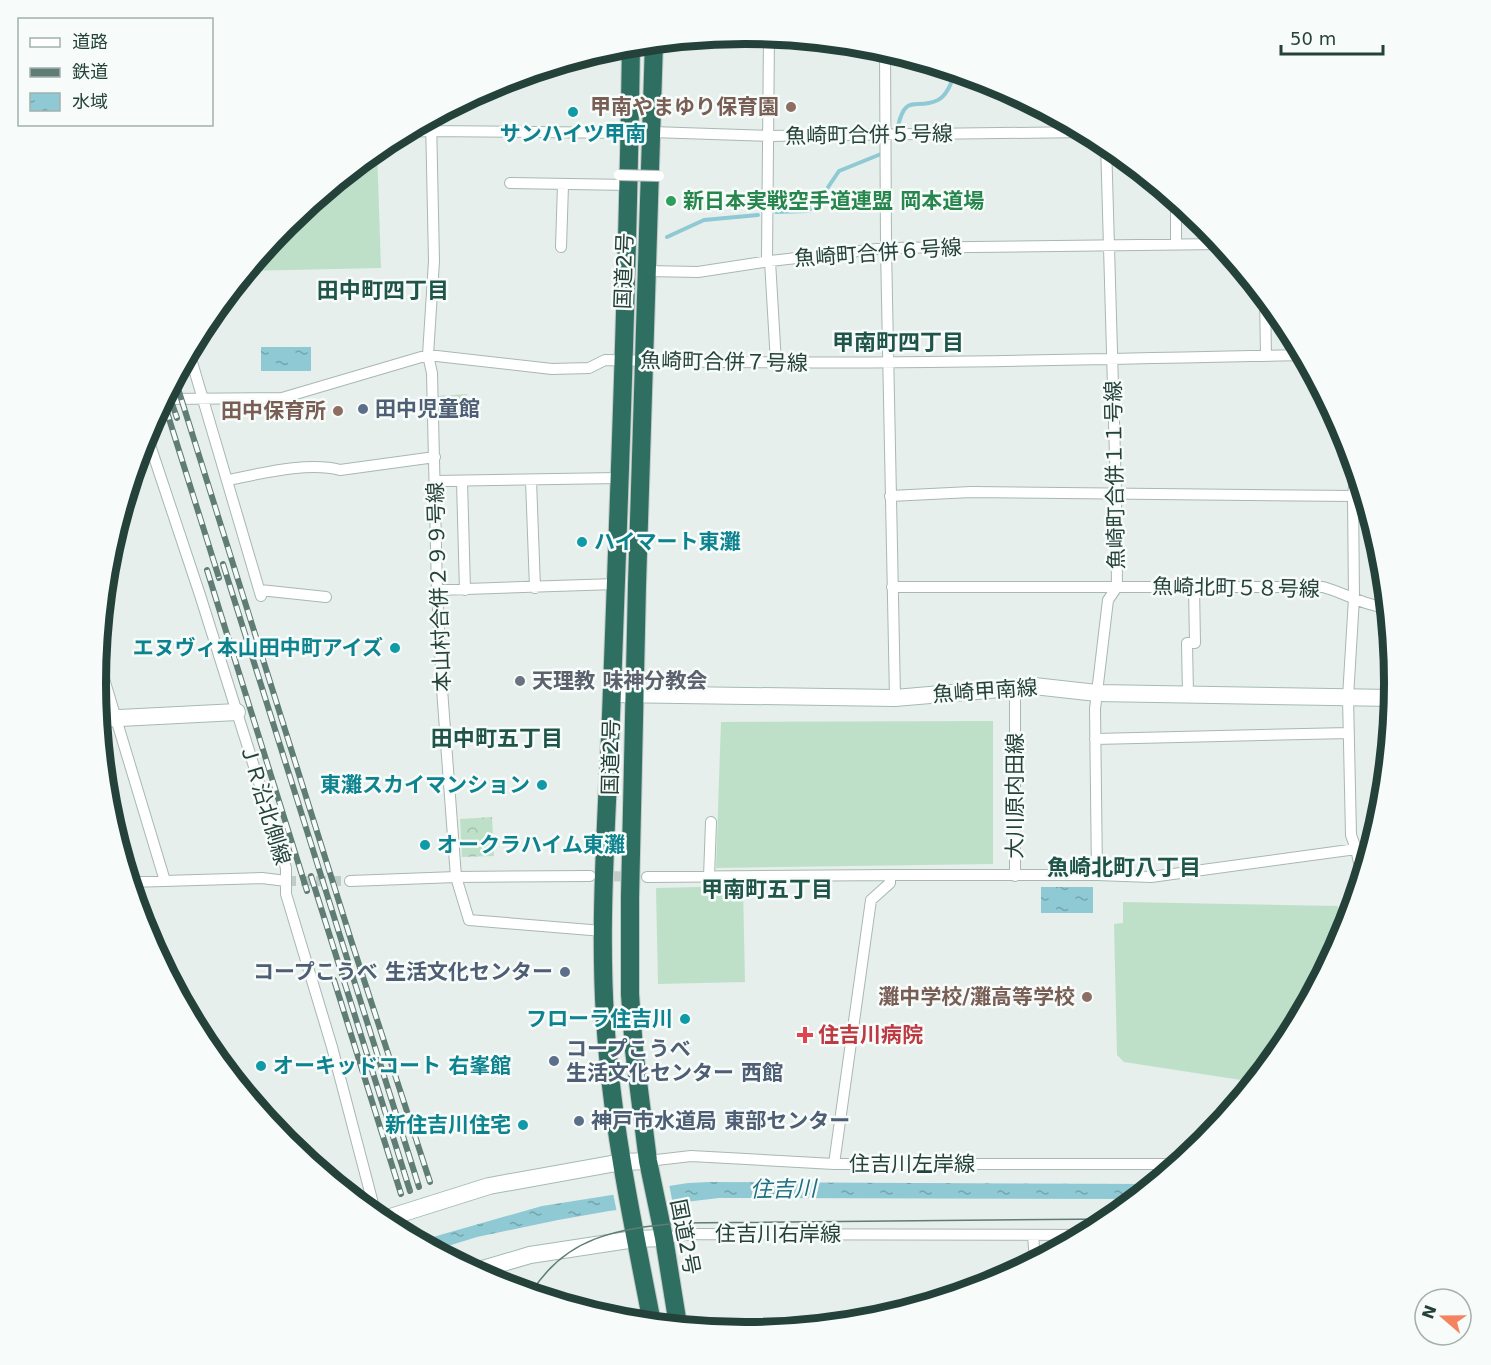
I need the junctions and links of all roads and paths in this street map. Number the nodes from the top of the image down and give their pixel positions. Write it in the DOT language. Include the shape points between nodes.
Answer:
graph roads {
  1 [pos="769,45"];
  2 [pos="654,50"];
  3 [pos="631,54"];
  4 [pos="885,59"];
  5 [pos="431,126"];
  6 [pos="422,131"];
  7 [pos="431,131"];
  8 [pos="652,132"];
  9 [pos="1070,132"];
  10 [pos="630,133"];
  11 [pos="886,135"];
  12 [pos="768,136"];
  13 [pos="1107,155"];
  14 [pos="659,176"];
  15 [pos="624,180"];
  16 [pos="510,183"];
  17 [pos="563,184"];
  18 [pos="1176,211"];
  19 [pos="1110,244"];
  20 [pos="1176,244"];
  21 [pos="1210,244"];
  22 [pos="561,247"];
  23 [pos="886,248"];
  24 [pos="770,261"];
  25 [pos="647,271"];
  26 [pos="1265,311"];
  27 [pos="428,355"];
  28 [pos="1294,355"];
  29 [pos="1266,356"];
  30 [pos="1113,359"];
  31 [pos="622,361"];
  32 [pos="643,361"];
  33 [pos="192,362"];
  34 [pos="888,362"];
  35 [pos="776,363"];
  36 [pos="204,398"];
  37 [pos="173,399"];
  38 [pos="151,448"];
  39 [pos="435,457"];
  40 [pos="619,478"];
  41 [pos="228,480"];
  42 [pos="531,480"];
  43 [pos="435,481"];
  44 [pos="462,481"];
  45 [pos="1354,487"];
  46 [pos="1116,492"];
  47 [pos="890,496"];
  48 [pos="1353,496"];
  49 [pos="616,585"];
  50 [pos="1117,586"];
  51 [pos="1194,586"];
  52 [pos="892,587"];
  53 [pos="535,588"];
  54 [pos="437,590"];
  55 [pos="465,590"];
  56 [pos="326,597"];
  57 [pos="1354,598"];
  58 [pos="1380,607"];
  59 [pos="106,684"];
  60 [pos="1015,688"];
  61 [pos="1096,693"];
  62 [pos="612,694"];
  63 [pos="634,694"];
  64 [pos="1188,694"];
  65 [pos="895,698"];
  66 [pos="1348,698"];
  67 [pos="1384,698"];
  68 [pos="237,712"];
  69 [pos="117,718"];
  70 [pos="108,719"];
  71 [pos="1349,733"];
  72 [pos="1095,739"];
  73 [pos="711,822"];
  74 [pos="1363,848"];
  75 [pos="1356,849"];
  76 [pos="1359,862"];
  77 [pos="890,875"];
  78 [pos="1097,875"];
  79 [pos="590,876"];
  80 [pos="1016,876"];
  81 [pos="456,877"];
  82 [pos="647,877"];
  83 [pos="709,877"];
  84 [pos="165,881"];
  85 [pos="286,881"];
  86 [pos="350,881"];
  87 [pos="138,882"];
  88 [pos="603,931"];
  89 [pos="834,1164"];
  90 [pos="1166,1164"];
  91 [pos="649,1169"];
  92 [pos="623,1171"];
  93 [pos="372,1201"];
  94 [pos="393,1216"];
  95 [pos="634,1231"];
  96 [pos="1033,1234"];
  97 [pos="1067,1235"];
  98 [pos="664,1238"];
  99 [pos="1034,1253"];
  100 [pos="488,1267"];
  101 [pos="650,1314"];
  102 [pos="677,1317"];
  1 -- 12 [label="street"];
  2 -- 8 [label="highway, 国道2号"];
  3 -- 10 [label="highway, 国道2号"];
  4 -- 11 [label="street"];
  5 -- 7 [label="street, 本山村合併２９９号線"];
  6 -- 7 [label="street"];
  7 -- 10 [label="street"];
  7 -- 27 [label="street, 本山村合併２９９号線" via="434,261"];
  8 -- 12 [label="street, 魚崎町合併５号線"];
  8 -- 25 [label="highway, 国道2号"];
  9 -- 11 [label="street, 魚崎町合併５号線"];
  10 -- 15 [label="highway, 国道2号"];
  11 -- 12 [label="street, 魚崎町合併５号線"];
  11 -- 23 [label="street"];
  12 -- 24 [label="street"];
  13 -- 19 [label="street, 魚崎町合併１１号線"];
  14 -- 15 [label="street, bridge"];
  15 -- 17 [label="street"];
  15 -- 31 [label="highway, 国道2号"];
  16 -- 17 [label="street"];
  17 -- 22 [label="street"];
  18 -- 20 [label="street"];
  19 -- 20 [label="street, 魚崎町合併６号線"];
  19 -- 23 [label="street, 魚崎町合併６号線"];
  19 -- 30 [label="street, 魚崎町合併１１号線"];
  20 -- 21 [label="street, 魚崎町合併６号線"];
  23 -- 24 [label="street, 魚崎町合併６号線"];
  23 -- 34 [label="street"];
  24 -- 25 [label="street, 魚崎町合併６号線" via="698,272"];
  24 -- 35 [label="street"];
  25 -- 32 [label="highway, 国道2号"];
  26 -- 29 [label="street"];
  27 -- 31 [label="street, 魚崎町合併７号線" via="552,369 589,368 604,360"];
  27 -- 36 [label="street" via="282,398"];
  27 -- 39 [label="street, 本山村合併２９９号線"];
  28 -- 29 [label="street, 魚崎町合併７号線"];
  29 -- 30 [label="street, 魚崎町合併７号線"];
  30 -- 34 [label="street, 魚崎町合併７号線"];
  30 -- 46 [label="street, 魚崎町合併１１号線"];
  31 -- 32 [label="street, 魚崎町合併７号線"];
  31 -- 40 [label="highway, 国道2号"];
  32 -- 35 [label="street, 魚崎町合併７号線"];
  32 -- 63 [label="highway, 国道2号"];
  33 -- 36 [label="street"];
  34 -- 35 [label="street, 魚崎町合併７号線"];
  34 -- 47 [label="street"];
  36 -- 37 [label="street"];
  36 -- 41 [label="street"];
  38 -- 68 [label="street, ＪＲ沿北側線"];
  39 -- 41 [label="street" via="340,470 329,466 279,470"];
  39 -- 43 [label="street, 本山村合併２９９号線"];
  40 -- 42 [label="street"];
  40 -- 49 [label="highway, 国道2号"];
  41 -- 56 [label="street" via="260,593"];
  42 -- 44 [label="street"];
  42 -- 53 [label="street"];
  43 -- 44 [label="street"];
  43 -- 54 [label="street, 本山村合併２９９号線"];
  44 -- 55 [label="street"];
  45 -- 48 [label="street"];
  46 -- 47 [label="street"];
  46 -- 48 [label="street"];
  46 -- 50 [label="street, 魚崎町合併１１号線"];
  47 -- 52 [label="street"];
  48 -- 57 [label="street"];
  49 -- 53 [label="street"];
  49 -- 62 [label="highway, 国道2号"];
  50 -- 51 [label="street, 魚崎北町５８号線"];
  50 -- 52 [label="street, 魚崎北町５８号線"];
  50 -- 61 [label="street, 魚崎町合併１１号線" via="1108,600"];
  51 -- 57 [label="street, 魚崎北町５８号線" via="1323,587"];
  51 -- 64 [label="street" via="1195,643 1188,643"];
  52 -- 65 [label="street"];
  53 -- 55 [label="street"];
  54 -- 55 [label="street"];
  54 -- 81 [label="street, 本山村合併２９９号線"];
  57 -- 58 [label="street, 魚崎北町５８号線"];
  57 -- 66 [label="street"];
  59 -- 69 [label="street"];
  60 -- 61 [label="street, 魚崎甲南線" via="1034,686"];
  60 -- 65 [label="street, 魚崎甲南線"];
  60 -- 80 [label="street, 大川原内田線"];
  61 -- 64 [label="street, 魚崎甲南線"];
  61 -- 72 [label="street, 魚崎町合併１１号線"];
  62 -- 63 [label="street, 魚崎甲南線"];
  62 -- 88 [label="highway, 国道2号"];
  63 -- 65 [label="street, 魚崎甲南線"];
  63 -- 91 [label="highway, 国道2号" via="630,994"];
  64 -- 66 [label="street, 魚崎甲南線"];
  66 -- 67 [label="street, 魚崎甲南線"];
  66 -- 71 [label="street"];
  68 -- 69 [label="street"];
  68 -- 85 [label="street, ＪＲ沿北側線" via="286,868"];
  69 -- 70 [label="street"];
  69 -- 84 [label="street"];
  71 -- 72 [label="street"];
  71 -- 75 [label="street" via="1351,835"];
  72 -- 78 [label="street, 魚崎町合併１１号線"];
  73 -- 83 [label="street"];
  74 -- 75 [label="street"];
  75 -- 76 [label="street"];
  75 -- 78 [label="street" via="1151,877"];
  77 -- 80 [label="street, 大川原内田線"];
  77 -- 83 [label="street, 大川原内田線"];
  77 -- 89 [label="street" via="890,883 871,900"];
  78 -- 80 [label="street"];
  79 -- 81 [label="street"];
  81 -- 86 [label="street"];
  81 -- 88 [label="street, 本山村合併２９９号線" via="469,920"];
  82 -- 83 [label="street, 大川原内田線"];
  84 -- 85 [label="street"];
  84 -- 87 [label="street"];
  85 -- 93 [label="street, ＪＲ沿北側線" via="286,894"];
  88 -- 92 [label="highway, 国道2号" via="608,1057"];
  89 -- 90 [label="street, 住吉川左岸線"];
  89 -- 91 [label="street, 住吉川左岸線" via="691,1156"];
  91 -- 92 [label="street"];
  91 -- 98 [label="highway, 国道2号"];
  92 -- 94 [label="street" via="489,1185"];
  92 -- 95 [label="highway, 国道2号"];
  95 -- 98 [label="street, 住吉川右岸線"];
  95 -- 100 [label="street, 住吉川右岸線"];
  95 -- 101 [label="highway, 国道2号"];
  96 -- 97 [label="street, 住吉川右岸線"];
  96 -- 98 [label="street, 住吉川右岸線" via="693,1234"];
  96 -- 99 [label="street"];
  98 -- 102 [label="highway, 国道2号"];
}
